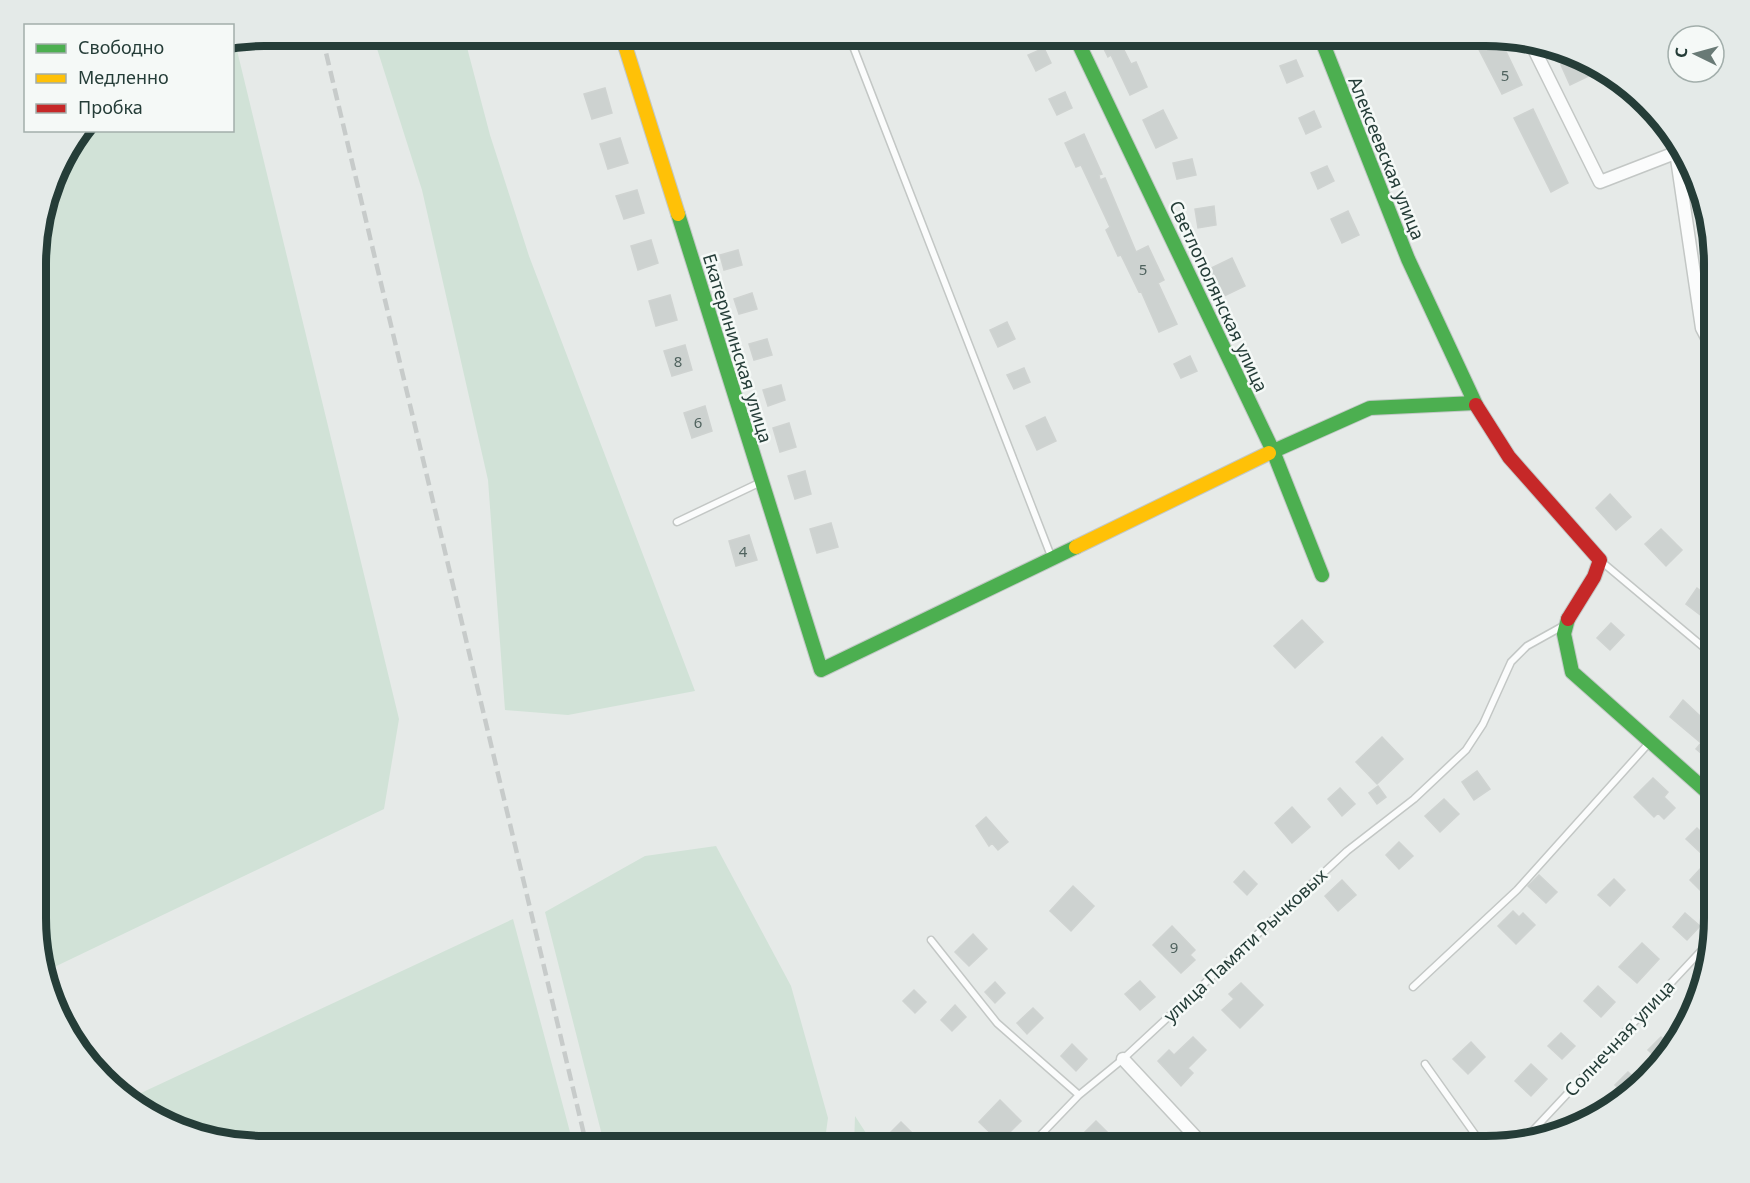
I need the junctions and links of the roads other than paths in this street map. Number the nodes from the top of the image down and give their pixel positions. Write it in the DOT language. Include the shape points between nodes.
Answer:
graph roads {
  1 [pos="625,46"];
  2 [pos="853,46"];
  3 [pos="1080,46"];
  4 [pos="1324,46"];
  5 [pos="1536,53"];
  6 [pos="1671,151"];
  7 [pos="1677,161"];
  8 [pos="1704,332"];
  9 [pos="1475,403"];
  10 [pos="1273,451"];
  11 [pos="762,482"];
  12 [pos="677,522"];
  13 [pos="1053,559"];
  14 [pos="1599,560"];
  15 [pos="1322,575"];
  16 [pos="1563,625"];
  17 [pos="1704,648"];
  18 [pos="1650,743"];
  19 [pos="1704,789"];
  20 [pos="931,940"];
  21 [pos="1701,951"];
  22 [pos="1413,987"];
  23 [pos="1123,1059"];
  24 [pos="1425,1064"];
  25 [pos="1079,1095"];
  26 [pos="1533,1131"];
  27 [pos="1040,1136"];
  28 [pos="1194,1136"];
  29 [pos="1476,1136"];
  1 -- 11 [label="street, Екатерининская улица"];
  2 -- 13 [label="lane"];
  3 -- 10 [label="street, Светлополянская улица"];
  4 -- 9 [label="street, Алексеевская улица" via="1408,259"];
  5 -- 6 [label="street" via="1600,182"];
  7 -- 8 [label="street"];
  9 -- 10 [label="street" via="1370,408"];
  9 -- 14 [label="street, Алексеевская улица" via="1509,457"];
  10 -- 13 [label="street"];
  10 -- 15 [label="street, Светлополянская улица"];
  11 -- 12 [label="lane"];
  11 -- 13 [label="street, Екатерининская улица" via="821,670"];
  14 -- 16 [label="street" via="1594,580"];
  14 -- 17 [label="lane"];
  16 -- 18 [label="street" via="1565,652 1572,672"];
  16 -- 23 [label="lane, улица Памяти Рычковых" via="1527,646 1511,662 1484,724 1466,750 1414,799 1347,851"];
  18 -- 19 [label="street"];
  18 -- 22 [label="lane" via="1517,890"];
  20 -- 25 [label="lane" via="997,1023"];
  21 -- 26 [label="lane, Солнечная улица"];
  23 -- 25 [label="lane, улица Памяти Рычковых"];
  23 -- 28 [label="street"];
  24 -- 29 [label="lane"];
  25 -- 27 [label="lane, улица Памяти Рычковых"];
}
